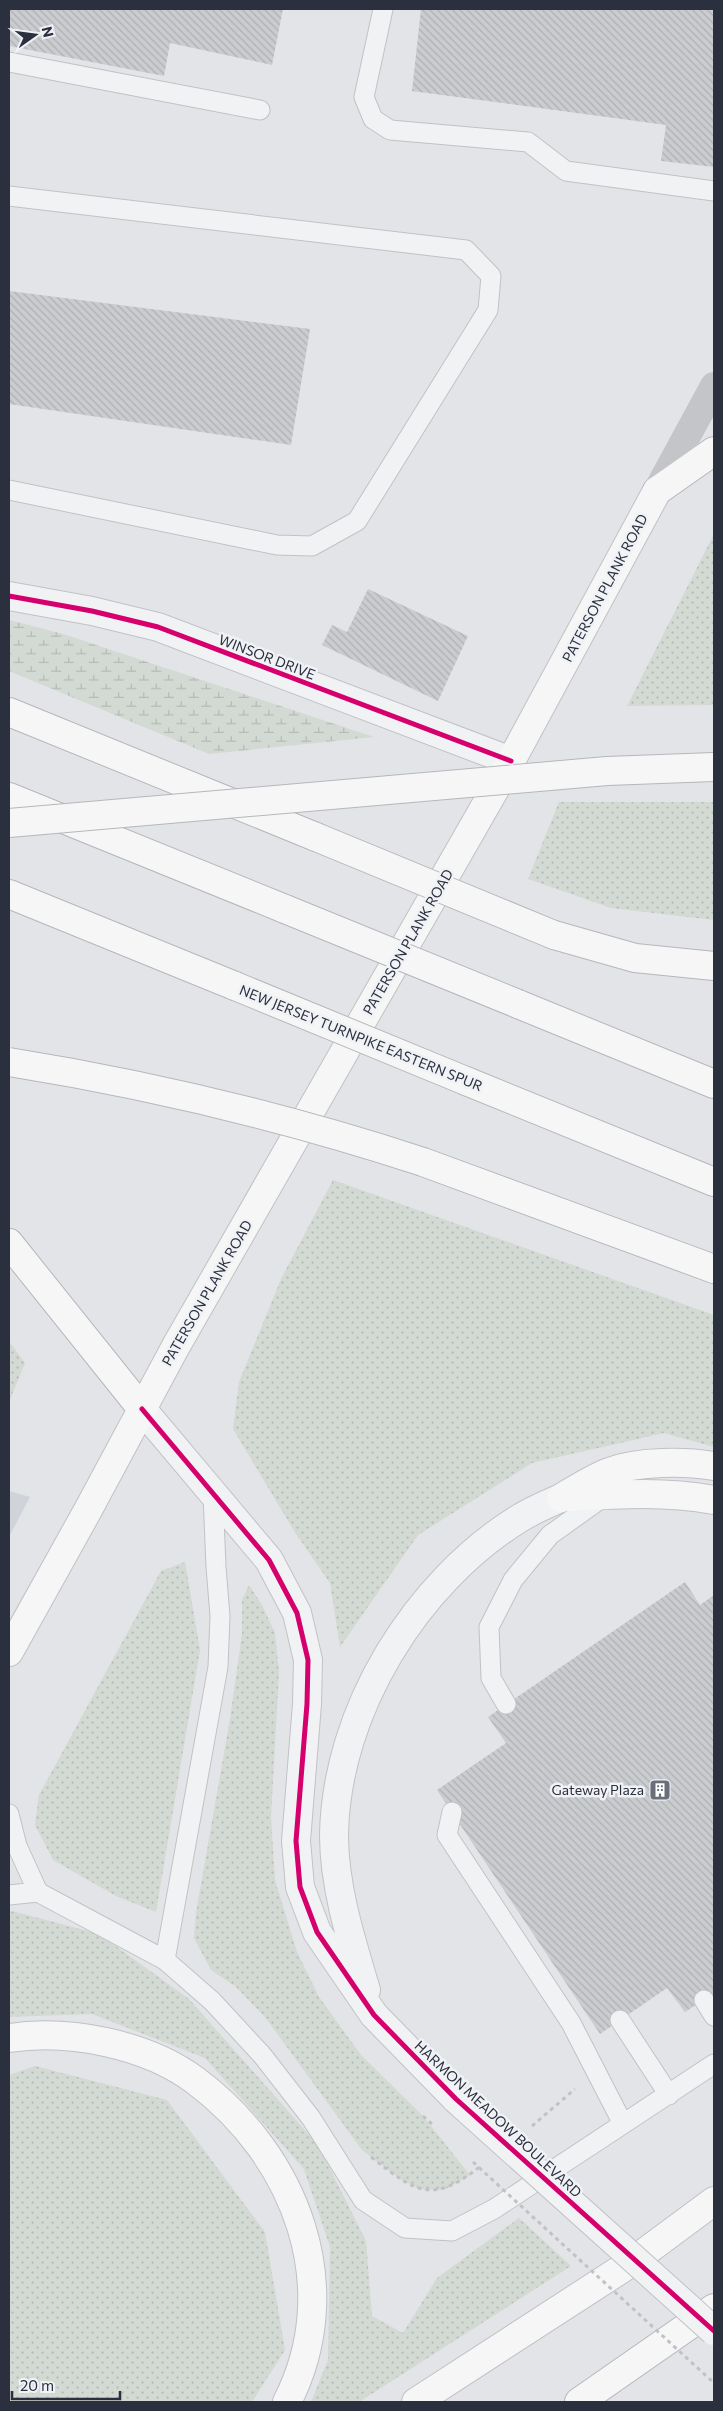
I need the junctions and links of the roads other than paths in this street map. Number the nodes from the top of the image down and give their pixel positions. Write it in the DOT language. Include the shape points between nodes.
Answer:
graph roads {
  1 [pos="384,9"];
  2 [pos="9,62"];
  3 [pos="260,110"];
  4 [pos="714,191"];
  5 [pos="9,196"];
  6 [pos="714,386"];
  7 [pos="714,451"];
  8 [pos="9,490"];
  9 [pos="657,491"];
  10 [pos="9,596"];
  11 [pos="9,712"];
  12 [pos="511,761"];
  13 [pos="714,767"];
  14 [pos="9,797"];
  15 [pos="9,823"];
  16 [pos="9,894"];
  17 [pos="714,966"];
  18 [pos="9,1062"];
  19 [pos="714,1084"];
  20 [pos="714,1182"];
  21 [pos="9,1243"];
  22 [pos="714,1269"];
  23 [pos="142,1409"];
  24 [pos="714,1466"];
  25 [pos="213,1494"];
  26 [pos="607,1495"];
  27 [pos="561,1498"];
  28 [pos="714,1500"];
  29 [pos="9,1652"];
  30 [pos="506,1704"];
  31 [pos="452,1812"];
  32 [pos="9,1814"];
  33 [pos="38,1892"];
  34 [pos="9,1895"];
  35 [pos="165,1960"];
  36 [pos="704,2000"];
  37 [pos="374,2015"];
  38 [pos="714,2016"];
  39 [pos="620,2020"];
  40 [pos="9,2038"];
  41 [pos="714,2064"];
  42 [pos="669,2095"];
  43 [pos="624,2124"];
  44 [pos="714,2202"];
  45 [pos="714,2308"];
  46 [pos="714,2332"];
  47 [pos="287,2402"];
  48 [pos="416,2402"];
  49 [pos="579,2402"];
  1 -- 4 [label="lane" via="364,97 374,119 390,130 528,142 566,171"];
  2 -- 3 [label="lane"];
  5 -- 8 [label="lane" via="466,250 490,276 488,310 356,522 312,546 277,546"];
  6 -- 9 [label="main road, PATERSON PLANK ROAD"];
  7 -- 9 [label="main road"];
  9 -- 12 [label="main road, PATERSON PLANK ROAD"];
  10 -- 12 [label="street, WINSOR DRIVE" via="158,627"];
  11 -- 17 [label="main road, bridge" via="554,935 635,958"];
  12 -- 23 [label="main road, PATERSON PLANK ROAD"];
  13 -- 15 [label="main road, bridge" via="607,771"];
  14 -- 19 [label="main road, bridge"];
  16 -- 20 [label="main road, NEW JERSEY TURNPIKE EASTERN SPUR, bridge"];
  18 -- 22 [label="main road, bridge" via="78,1073 250,1110 332,1132"];
  21 -- 23 [label="main road"];
  23 -- 25 [label="street, HARMON MEADOW BOULEVARD"];
  23 -- 29 [label="main road, PATERSON PLANK ROAD"];
  24 -- 27 [label="main road" via="691,1463 645,1465 610,1472"];
  25 -- 35 [label="lane" via="220,1616 218,1667"];
  25 -- 37 [label="street, HARMON MEADOW BOULEVARD" via="269,1560 297,1613 308,1660 296,1841 300,1887 317,1932"];
  26 -- 27 [label="main road"];
  26 -- 28 [label="main road" via="687,1495"];
  26 -- 30 [label="lane" via="550,1535 513,1580 489,1627 491,1678"];
  27 -- 37 [label="street" via="520,1517 474,1552 442,1584 406,1628 380,1667 352,1734 336,1800 337,1878 352,1944"];
  31 -- 43 [label="lane" via="447,1835 571,2023"];
  32 -- 33 [label="lane" via="17,1846"];
  33 -- 34 [label="lane"];
  33 -- 35 [label="lane"];
  35 -- 43 [label="lane" via="212,2001 262,2055 311,2118 363,2200 405,2228 452,2231 494,2209"];
  36 -- 38 [label="lane"];
  37 -- 46 [label="street, HARMON MEADOW BOULEVARD, bridge" via="456,2099"];
  39 -- 42 [label="lane"];
  40 -- 47 [label="main road" via="40,2035 83,2038 158,2060 195,2080 224,2104 256,2139 278,2171 294,2206 307,2244 312,2283 312,2319 306,2355"];
  41 -- 42 [label="lane"];
  42 -- 43 [label="lane"];
  44 -- 48 [label="main road" via="629,2264"];
  45 -- 49 [label="main road"];
}
